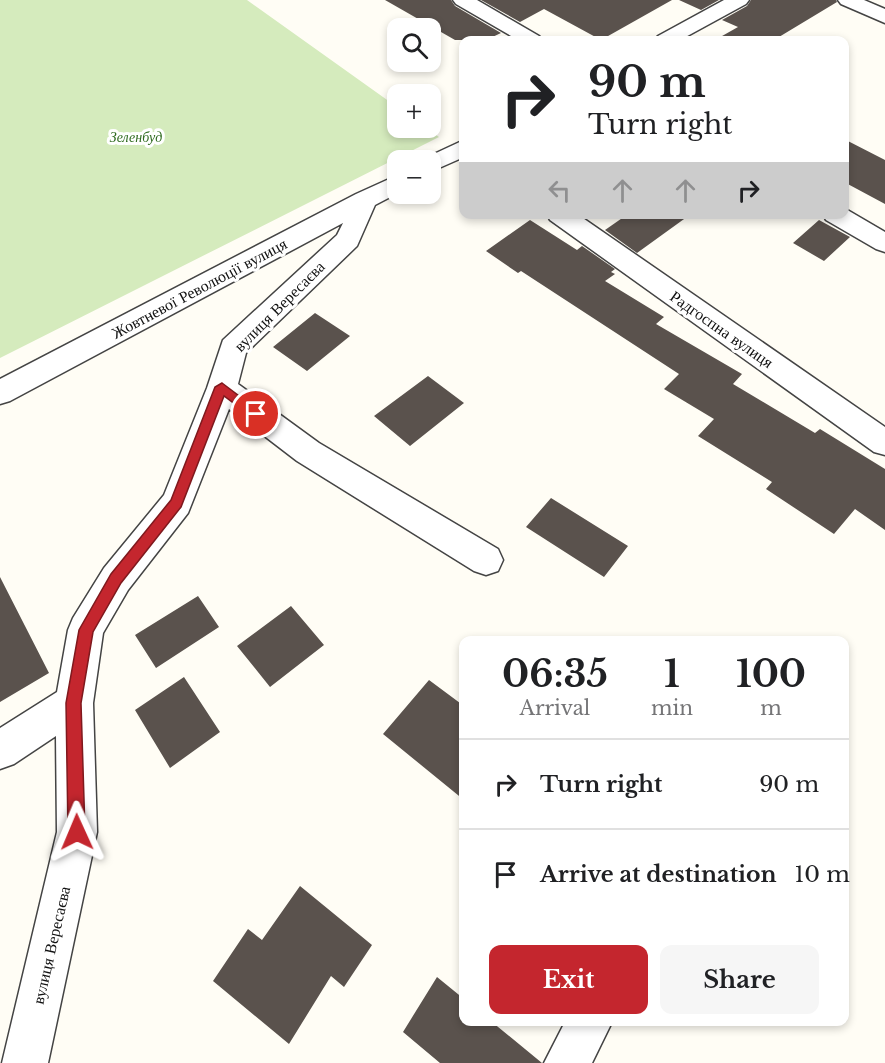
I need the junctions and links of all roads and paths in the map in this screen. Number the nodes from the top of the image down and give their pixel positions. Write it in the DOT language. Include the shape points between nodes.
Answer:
graph roads {
  1 [pos="463,0"];
  2 [pos="739,0"];
  3 [pos="848,0"];
  4 [pos="885,16"];
  5 [pos="525,36"];
  6 [pos="672,36"];
  7 [pos="459,150"];
  8 [pos="441,159"];
  9 [pos="387,189"];
  10 [pos="365,200"];
  11 [pos="567,219"];
  12 [pos="844,219"];
  13 [pos="885,243"];
  14 [pos="222,387"];
  15 [pos="0,393"];
  16 [pos="885,443"];
  17 [pos="486,560"];
  18 [pos="74,703"];
  19 [pos="0,750"];
  20 [pos="588,1026"];
  21 [pos="25,1063"];
  22 [pos="567,1063"];
  1 -- 5 [label="street"];
  2 -- 6 [label="street"];
  3 -- 4 [label="street"];
  7 -- 8 [label="street"];
  9 -- 10 [label="street, Жовтневої Революції вулиця"];
  10 -- 14 [label="street, вулиця Вересаєва" via="348,240 233,348"];
  10 -- 15 [label="street, Жовтневої Революції вулиця"];
  11 -- 16 [label="street, Радгоспна вулиця"];
  12 -- 13 [label="street"];
  14 -- 17 [label="street" via="308,452"];
  14 -- 18 [label="street, вулиця Вересаєва" via="177,503 116,579 86,630"];
  18 -- 19 [label="street"];
  18 -- 21 [label="street, вулиця Вересаєва" via="77,832"];
  20 -- 22 [label="street"];
}
